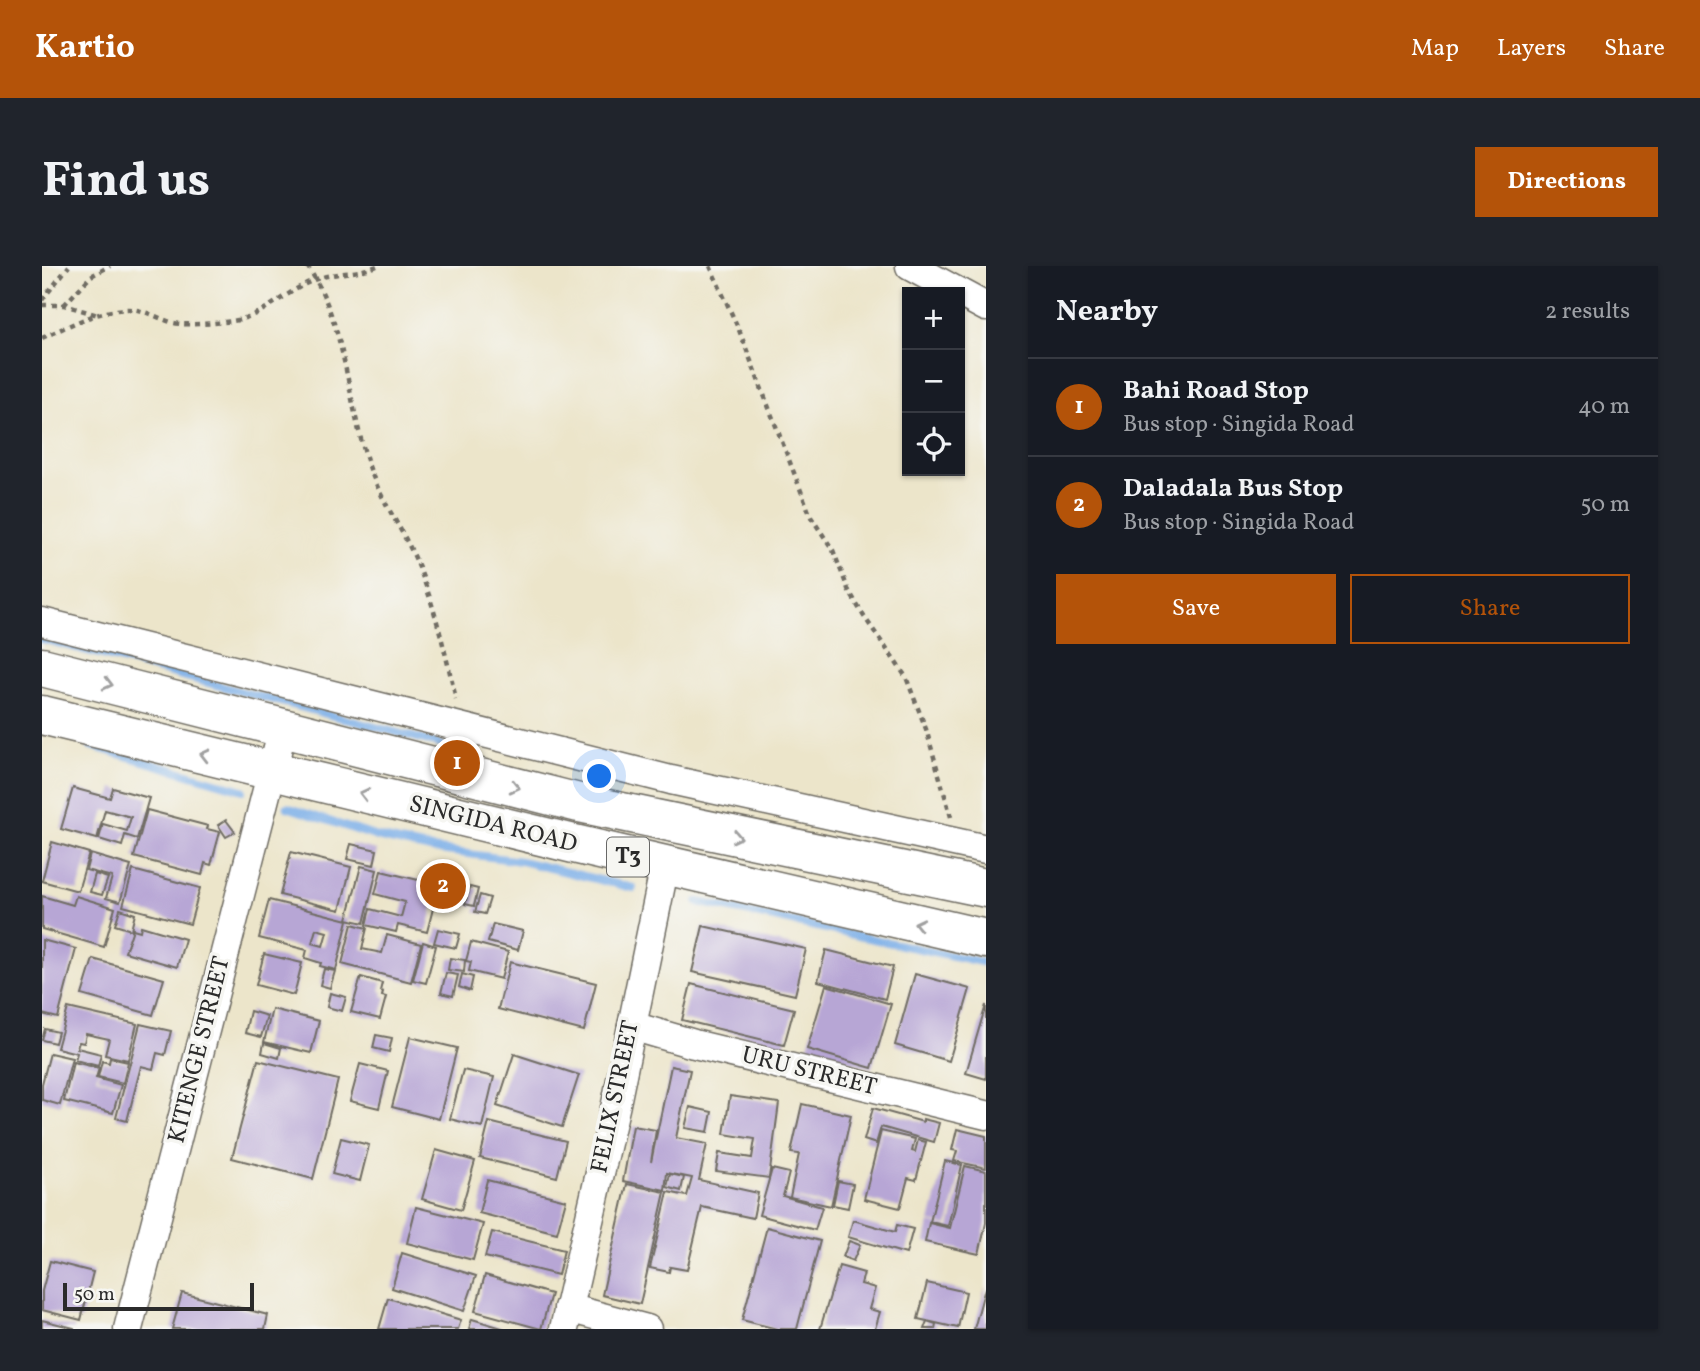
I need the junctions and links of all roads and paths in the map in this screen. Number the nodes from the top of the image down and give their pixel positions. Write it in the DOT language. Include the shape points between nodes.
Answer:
graph roads {
  1 [pos="69,266"];
  2 [pos="110,266"];
  3 [pos="307,266"];
  4 [pos="377,266"];
  5 [pos="710,266"];
  6 [pos="910,266"];
  7 [pos="316,279"];
  8 [pos="948,287"];
  9 [pos="965,296"];
  10 [pos="42,302"];
  11 [pos="64,305"];
  12 [pos="986,307"];
  13 [pos="99,316"];
  14 [pos="42,338"];
  15 [pos="42,622"];
  16 [pos="42,667"];
  17 [pos="42,715"];
  18 [pos="283,728"];
  19 [pos="463,728"];
  20 [pos="272,772"];
  21 [pos="958,843"];
  22 [pos="986,849"];
  23 [pos="665,865"];
  24 [pos="986,888"];
  25 [pos="986,939"];
  26 [pos="632,1026"];
  27 [pos="986,1115"];
  28 [pos="566,1319"];
  29 [pos="128,1329"];
  30 [pos="647,1329"];
  1 -- 10 [label="path"];
  2 -- 11 [label="path" via="91,276"];
  3 -- 7 [label="path"];
  4 -- 7 [label="path"];
  5 -- 21 [label="path" via="811,517 833,550 863,615 914,695"];
  6 -- 8 [label="street"];
  7 -- 13 [label="path" via="255,315 230,322 176,324 129,309"];
  7 -- 19 [label="path" via="335,330 369,467 421,571"];
  9 -- 12 [label="street"];
  10 -- 11 [label="path"];
  11 -- 13 [label="path"];
  13 -- 14 [label="path"];
  15 -- 19 [label="street"];
  16 -- 18 [label="highway, SINGIDA ROAD / T3, one-way"];
  20 -- 17 [label="highway, SINGIDA ROAD / T3, one-way"];
  18 -- 20 [label="street, KITENGE STREET"];
  18 -- 24 [label="highway, SINGIDA ROAD / T3, one-way" via="579,803"];
  19 -- 21 [label="street" via="671,780"];
  23 -- 20 [label="highway, SINGIDA ROAD / T3, one-way"];
  20 -- 29 [label="street, KITENGE STREET"];
  21 -- 22 [label="street"];
  25 -- 23 [label="highway, SINGIDA ROAD / T3, one-way"];
  23 -- 26 [label="street, FELIX STREET"];
  26 -- 27 [label="street, URU STREET"];
  26 -- 28 [label="street, FELIX STREET"];
  28 -- 30 [label="street"];
}
